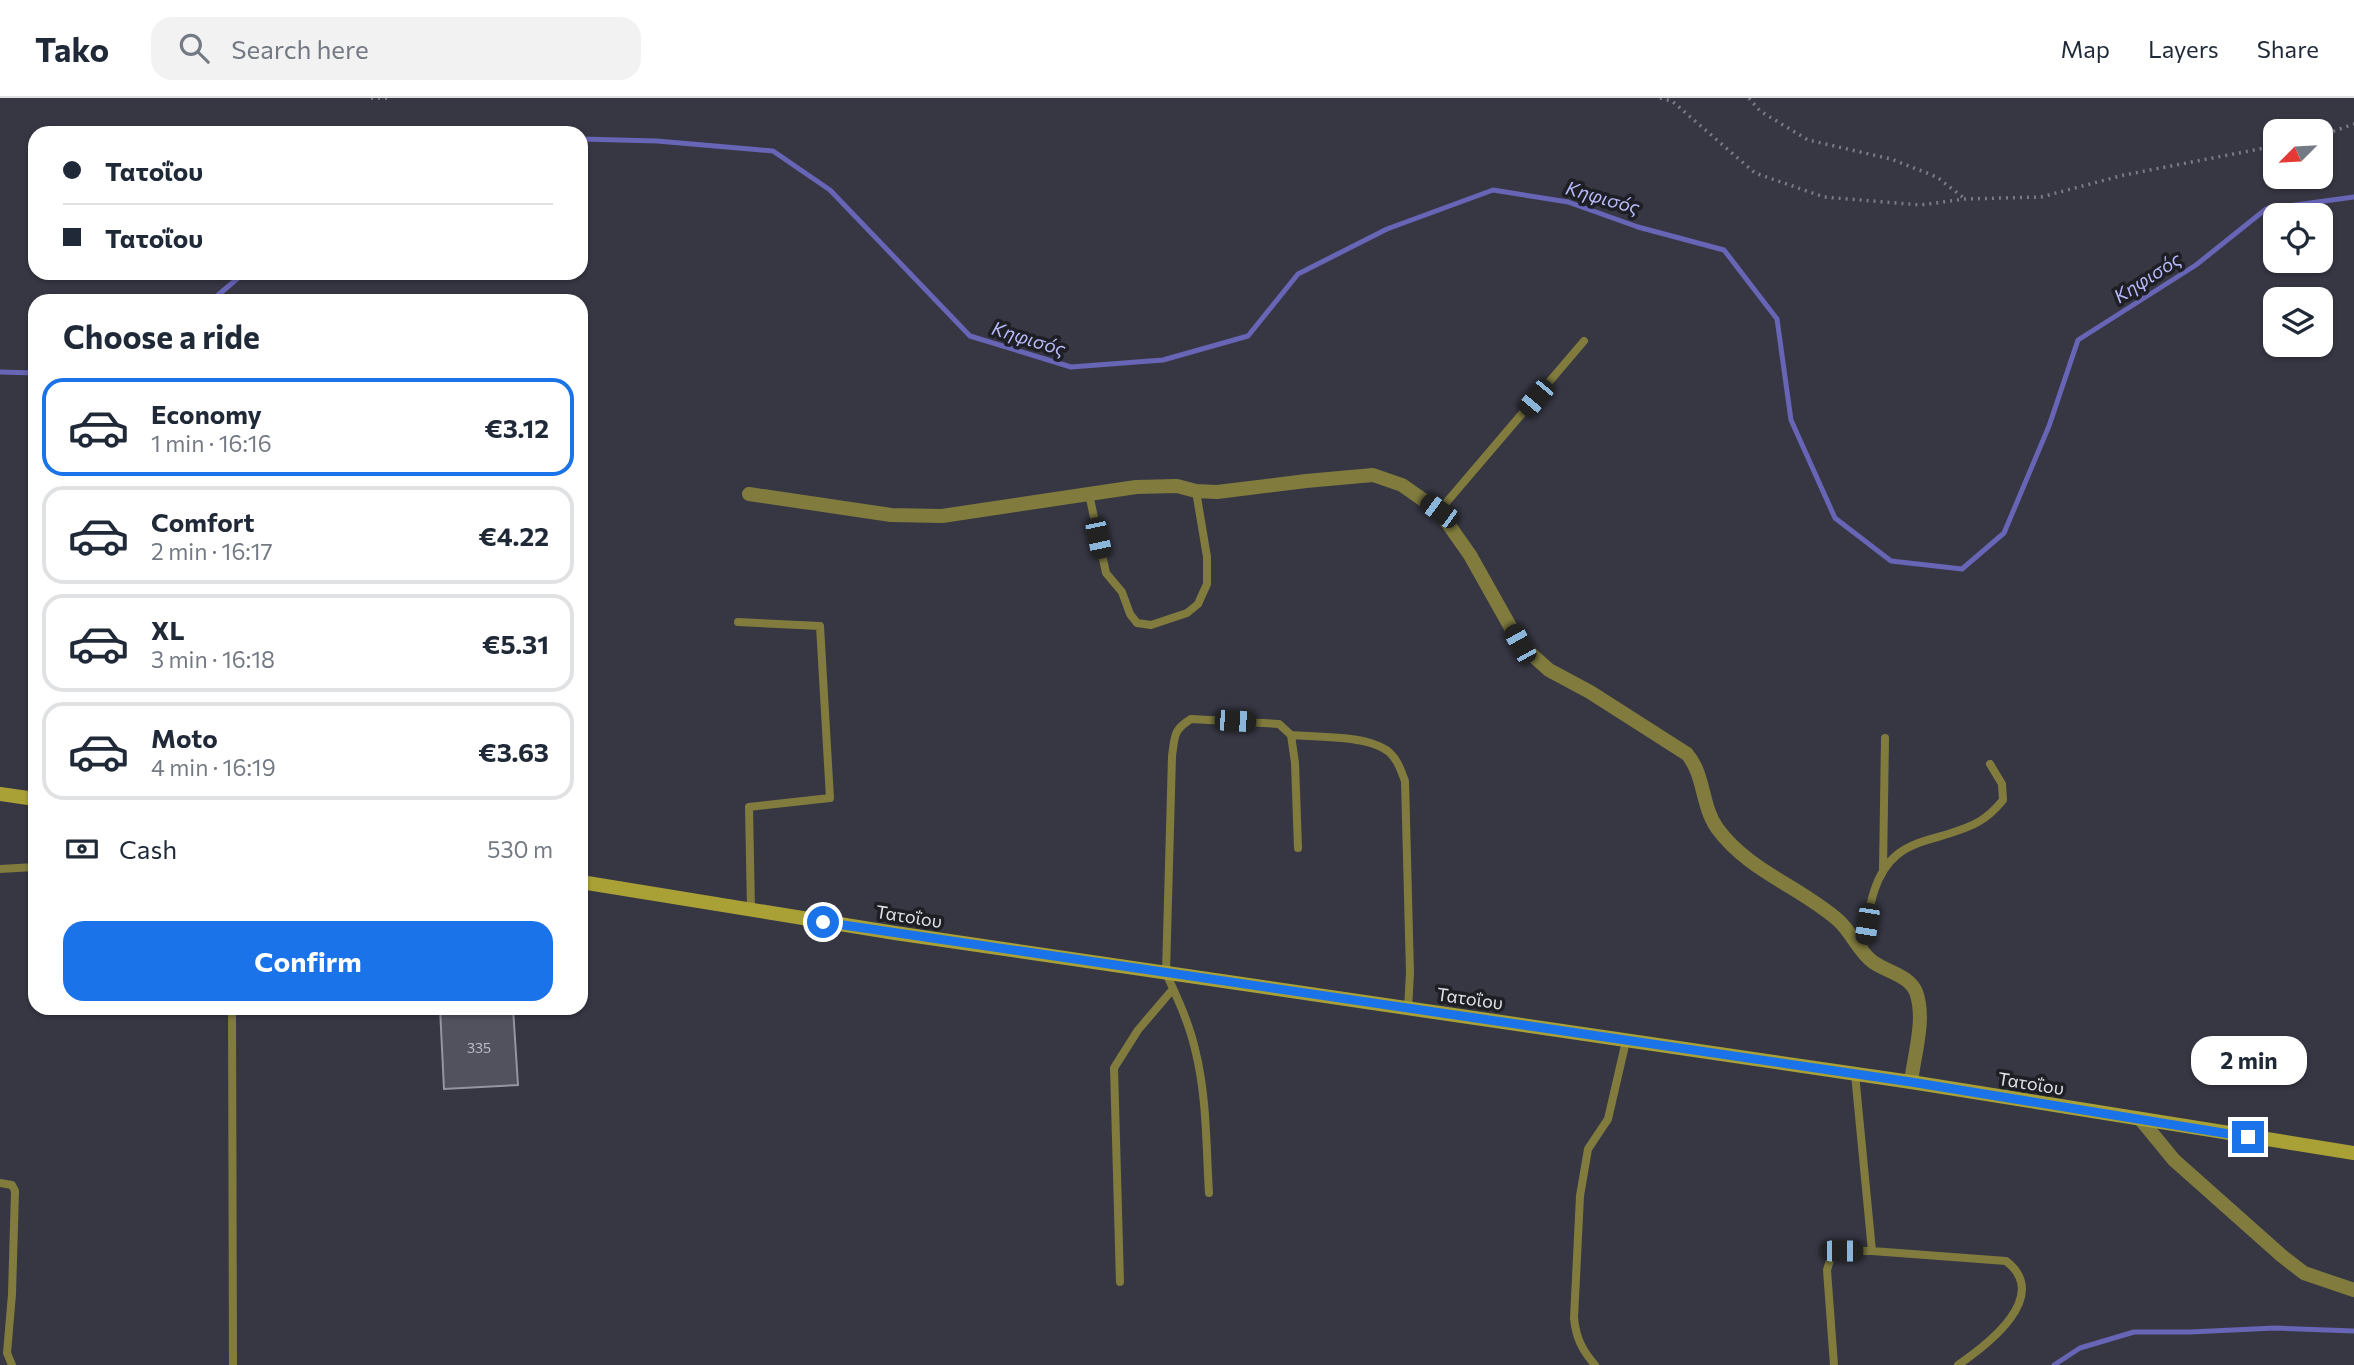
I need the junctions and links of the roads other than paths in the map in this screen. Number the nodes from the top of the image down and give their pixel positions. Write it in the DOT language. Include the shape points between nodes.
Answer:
graph roads {
  1 [pos="1584,341"];
  2 [pos="1196,491"];
  3 [pos="749,494"];
  4 [pos="1089,494"];
  5 [pos="1439,511"];
  6 [pos="738,622"];
  7 [pos="1291,735"];
  8 [pos="1885,738"];
  9 [pos="1990,764"];
  10 [pos="0,793"];
  11 [pos="28,798"];
  12 [pos="1298,848"];
  13 [pos="28,867"];
  14 [pos="0,869"];
  15 [pos="1883,873"];
  16 [pos="588,883"];
  17 [pos="751,910"];
  18 [pos="1863,950"];
  19 [pos="1166,973"];
  20 [pos="1173,989"];
  21 [pos="1408,1009"];
  22 [pos="232,1015"];
  23 [pos="1626,1041"];
  24 [pos="1855,1074"];
  25 [pos="1911,1082"];
  26 [pos="2142,1121"];
  27 [pos="2354,1153"];
  28 [pos="0,1183"];
  29 [pos="1209,1194"];
  30 [pos="1872,1251"];
  31 [pos="1120,1282"];
  32 [pos="2354,1290"];
  33 [pos="12,1365"];
  34 [pos="233,1365"];
  35 [pos="1595,1365"];
  36 [pos="1834,1365"];
  37 [pos="1958,1365"];
  1 -- 5 [label="lane"];
  2 -- 4 [label="street" via="1177,486 1136,487"];
  2 -- 4 [label="lane" via="1208,584 1198,604 1187,613 1151,625 1137,622 1129,614 1122,592 1106,573"];
  2 -- 5 [label="street" via="1373,475 1402,485"];
  3 -- 4 [label="street" via="891,515 943,516"];
  5 -- 18 [label="street" via="1470,555 1520,644 1549,670 1687,754 1695,763 1704,802 1716,827 1748,860 1842,923"];
  6 -- 17 [label="lane" via="820,626 830,799 749,807"];
  7 -- 12 [label="lane"];
  7 -- 19 [label="lane" via="1279,724 1191,719 1176,731"];
  7 -- 21 [label="lane" via="1378,745 1399,764 1405,782"];
  8 -- 15 [label="lane"];
  9 -- 15 [label="lane" via="2002,784 2003,800 1990,816 1899,853"];
  10 -- 11 [label="street"];
  13 -- 14 [label="lane"];
  15 -- 18 [label="lane" via="1871,897"];
  16 -- 17 [label="street, Τατοΐου"];
  17 -- 19 [label="street, Τατοΐου"];
  18 -- 25 [label="street" via="1870,960 1911,983 1916,993 1919,1027"];
  19 -- 20 [label="lane"];
  19 -- 21 [label="street, Τατοΐου"];
  20 -- 29 [label="lane" via="1195,1048 1204,1101"];
  20 -- 31 [label="lane" via="1114,1068"];
  21 -- 23 [label="street, Τατοΐου"];
  22 -- 34 [label="lane"];
  23 -- 24 [label="street, Τατοΐου"];
  23 -- 35 [label="lane" via="1608,1119 1588,1149 1580,1196 1574,1318 1583,1351"];
  24 -- 25 [label="street, Τατοΐου"];
  24 -- 30 [label="lane"];
  25 -- 26 [label="street, Τατοΐου"];
  26 -- 27 [label="street, Τατοΐου"];
  26 -- 32 [label="street" via="2174,1160 2282,1256 2304,1273"];
  28 -- 33 [label="lane" via="12,1185 15,1191 7,1353"];
  30 -- 36 [label="lane" via="1842,1251 1831,1257 1827,1270"];
  30 -- 37 [label="lane" via="2006,1261 2015,1268 2021,1278 2020,1301 2013,1315 1982,1349"];
}
